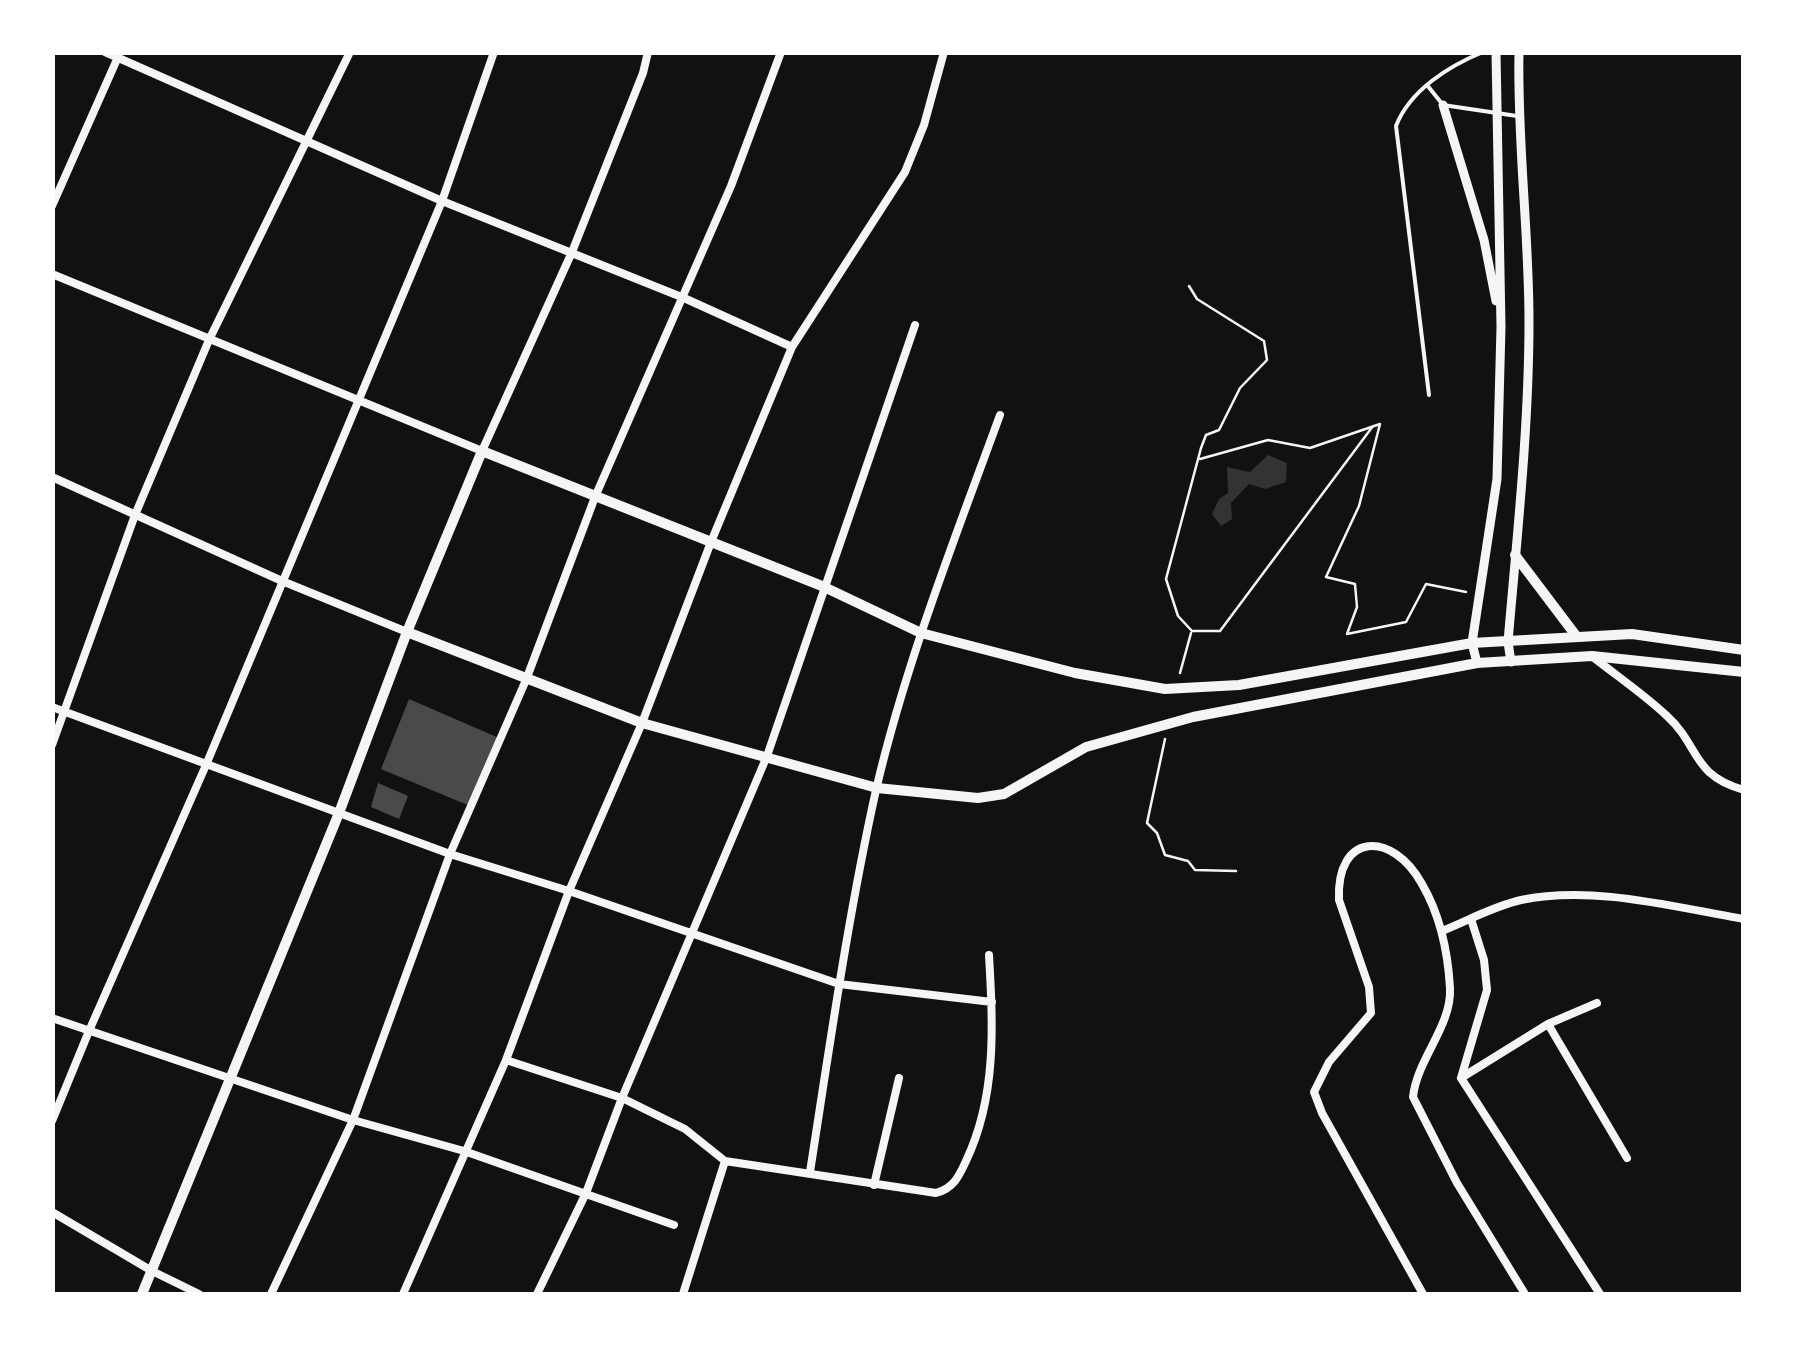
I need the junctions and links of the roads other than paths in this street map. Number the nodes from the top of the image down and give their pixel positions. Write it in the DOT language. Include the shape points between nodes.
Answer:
graph roads {
  1 [pos="105,52"];
  2 [pos="350,52"];
  3 [pos="494,52"];
  4 [pos="648,52"];
  5 [pos="781,52"];
  6 [pos="944,52"];
  7 [pos="1483,52"];
  8 [pos="1496,52"];
  9 [pos="1519,52"];
  10 [pos="119,55"];
  11 [pos="1427,85"];
  12 [pos="1444,105"];
  13 [pos="1496,115"];
  14 [pos="1517,116"];
  15 [pos="307,140"];
  16 [pos="442,201"];
  17 [pos="52,206"];
  18 [pos="572,252"];
  19 [pos="52,274"];
  20 [pos="684,298"];
  21 [pos="915,325"];
  22 [pos="1501,327"];
  23 [pos="208,340"];
  24 [pos="792,347"];
  25 [pos="1429,395"];
  26 [pos="357,399"];
  27 [pos="1000,415"];
  28 [pos="482,451"];
  29 [pos="52,476"];
  30 [pos="1496,479"];
  31 [pos="1522,480"];
  32 [pos="596,496"];
  33 [pos="136,515"];
  34 [pos="710,542"];
  35 [pos="1515,555"];
  36 [pos="282,581"];
  37 [pos="822,586"];
  38 [pos="407,632"];
  39 [pos="922,633"];
  40 [pos="1578,637"];
  41 [pos="1508,642"];
  42 [pos="1472,644"];
  43 [pos="1744,650"];
  44 [pos="1592,656"];
  45 [pos="1512,662"];
  46 [pos="1477,664"];
  47 [pos="1744,672"];
  48 [pos="526,680"];
  49 [pos="52,707"];
  50 [pos="64,712"];
  51 [pos="642,722"];
  52 [pos="52,745"];
  53 [pos="766,756"];
  54 [pos="206,766"];
  55 [pos="877,788"];
  56 [pos="1744,790"];
  57 [pos="339,813"];
  58 [pos="450,854"];
  59 [pos="570,891"];
  60 [pos="1471,919"];
  61 [pos="1744,919"];
  62 [pos="1442,931"];
  63 [pos="692,932"];
  64 [pos="989,955"];
  65 [pos="839,984"];
  66 [pos="992,1002"];
  67 [pos="1597,1003"];
  68 [pos="52,1018"];
  69 [pos="1548,1024"];
  70 [pos="88,1031"];
  71 [pos="506,1060"];
  72 [pos="899,1078"];
  73 [pos="1461,1078"];
  74 [pos="228,1079"];
  75 [pos="622,1098"];
  76 [pos="353,1120"];
  77 [pos="52,1121"];
  78 [pos="464,1151"];
  79 [pos="1627,1158"];
  80 [pos="725,1161"];
  81 [pos="810,1172"];
  82 [pos="874,1186"];
  83 [pos="586,1192"];
  84 [pos="52,1212"];
  85 [pos="674,1225"];
  86 [pos="152,1271"];
  87 [pos="142,1294"];
  88 [pos="200,1294"];
  89 [pos="271,1294"];
  90 [pos="404,1294"];
  91 [pos="537,1294"];
  92 [pos="683,1294"];
  93 [pos="1423,1294"];
  94 [pos="1525,1294"];
  95 [pos="1600,1294"];
  1 -- 10 [label="street"];
  2 -- 15 [label="street"];
  3 -- 16 [label="street"];
  4 -- 18 [label="street"];
  5 -- 20 [label="street"];
  6 -- 24 [label="street" via="905,172"];
  7 -- 11 [label="lane"];
  8 -- 13 [label="street"];
  9 -- 14 [label="street"];
  10 -- 15 [label="street"];
  10 -- 17 [label="street"];
  11 -- 12 [label="lane"];
  11 -- 25 [label="lane" via="1402,109 1396,126"];
  12 -- 13 [label="lane"];
  12 -- 22 [label="street" via="1484,240"];
  13 -- 14 [label="lane"];
  13 -- 22 [label="street"];
  14 -- 31 [label="street" via="1529,320"];
  15 -- 16 [label="street"];
  15 -- 23 [label="street"];
  16 -- 18 [label="street"];
  16 -- 26 [label="street"];
  18 -- 20 [label="street"];
  18 -- 28 [label="street"];
  19 -- 23 [label="street"];
  20 -- 24 [label="street"];
  20 -- 32 [label="street"];
  21 -- 37 [label="street"];
  22 -- 30 [label="street"];
  23 -- 26 [label="street"];
  23 -- 33 [label="street"];
  24 -- 34 [label="street"];
  26 -- 28 [label="street"];
  26 -- 36 [label="street"];
  27 -- 39 [label="street"];
  28 -- 32 [label="main road"];
  28 -- 38 [label="main road"];
  29 -- 33 [label="street"];
  30 -- 31 [label="street"];
  30 -- 42 [label="street"];
  31 -- 35 [label="street"];
  32 -- 34 [label="main road"];
  32 -- 48 [label="street"];
  33 -- 36 [label="street"];
  33 -- 50 [label="street"];
  34 -- 37 [label="main road"];
  34 -- 51 [label="street"];
  35 -- 40 [label="main road"];
  35 -- 41 [label="street"];
  36 -- 38 [label="street"];
  36 -- 54 [label="street"];
  37 -- 39 [label="main road"];
  37 -- 53 [label="street"];
  38 -- 48 [label="main road"];
  38 -- 57 [label="main road"];
  39 -- 42 [label="main road" via="1165,690"];
  39 -- 55 [label="street"];
  40 -- 41 [label="main road"];
  40 -- 43 [label="main road" via="1632,634"];
  41 -- 42 [label="main road"];
  41 -- 45 [label="street"];
  42 -- 46 [label="street"];
  44 -- 45 [label="main road"];
  44 -- 47 [label="main road"];
  44 -- 56 [label="street" via="1667,715 1710,774"];
  45 -- 46 [label="main road"];
  46 -- 55 [label="main road" via="1193,717 1086,747 1004,794 978,798"];
  48 -- 51 [label="main road"];
  48 -- 58 [label="street"];
  49 -- 50 [label="street"];
  50 -- 52 [label="street"];
  50 -- 54 [label="street"];
  51 -- 53 [label="main road"];
  51 -- 59 [label="street"];
  53 -- 55 [label="main road"];
  53 -- 63 [label="street"];
  54 -- 57 [label="street"];
  54 -- 70 [label="street"];
  55 -- 65 [label="street"];
  57 -- 58 [label="street"];
  57 -- 74 [label="main road"];
  58 -- 59 [label="street"];
  58 -- 76 [label="street"];
  59 -- 63 [label="street"];
  59 -- 71 [label="street"];
  60 -- 61 [label="street" via="1519,900 1563,896"];
  60 -- 62 [label="street"];
  60 -- 73 [label="street" via="1488,990"];
  62 -- 93 [label="street" via="1422,883 1389,848 1372,844 1342,865 1338,900 1370,987 1370,1012 1314,1092"];
  62 -- 94 [label="street" via="1448,1010 1412,1097"];
  63 -- 65 [label="street"];
  63 -- 75 [label="street"];
  64 -- 66 [label="street"];
  65 -- 66 [label="street"];
  65 -- 81 [label="street"];
  66 -- 82 [label="street" via="991,1072 979,1134 956,1182 936,1193"];
  67 -- 69 [label="street"];
  68 -- 70 [label="street"];
  69 -- 73 [label="street"];
  69 -- 79 [label="street"];
  70 -- 74 [label="street"];
  70 -- 77 [label="street"];
  71 -- 75 [label="street"];
  71 -- 78 [label="street"];
  72 -- 82 [label="street"];
  73 -- 95 [label="street"];
  74 -- 76 [label="street"];
  74 -- 86 [label="main road"];
  75 -- 80 [label="street" via="686,1128"];
  75 -- 83 [label="street"];
  76 -- 78 [label="street"];
  76 -- 89 [label="street"];
  78 -- 83 [label="street"];
  78 -- 90 [label="street"];
  80 -- 81 [label="street"];
  80 -- 92 [label="street"];
  81 -- 82 [label="street"];
  83 -- 85 [label="street"];
  83 -- 91 [label="street"];
  84 -- 86 [label="street"];
  86 -- 87 [label="main road"];
  86 -- 88 [label="street"];
}
